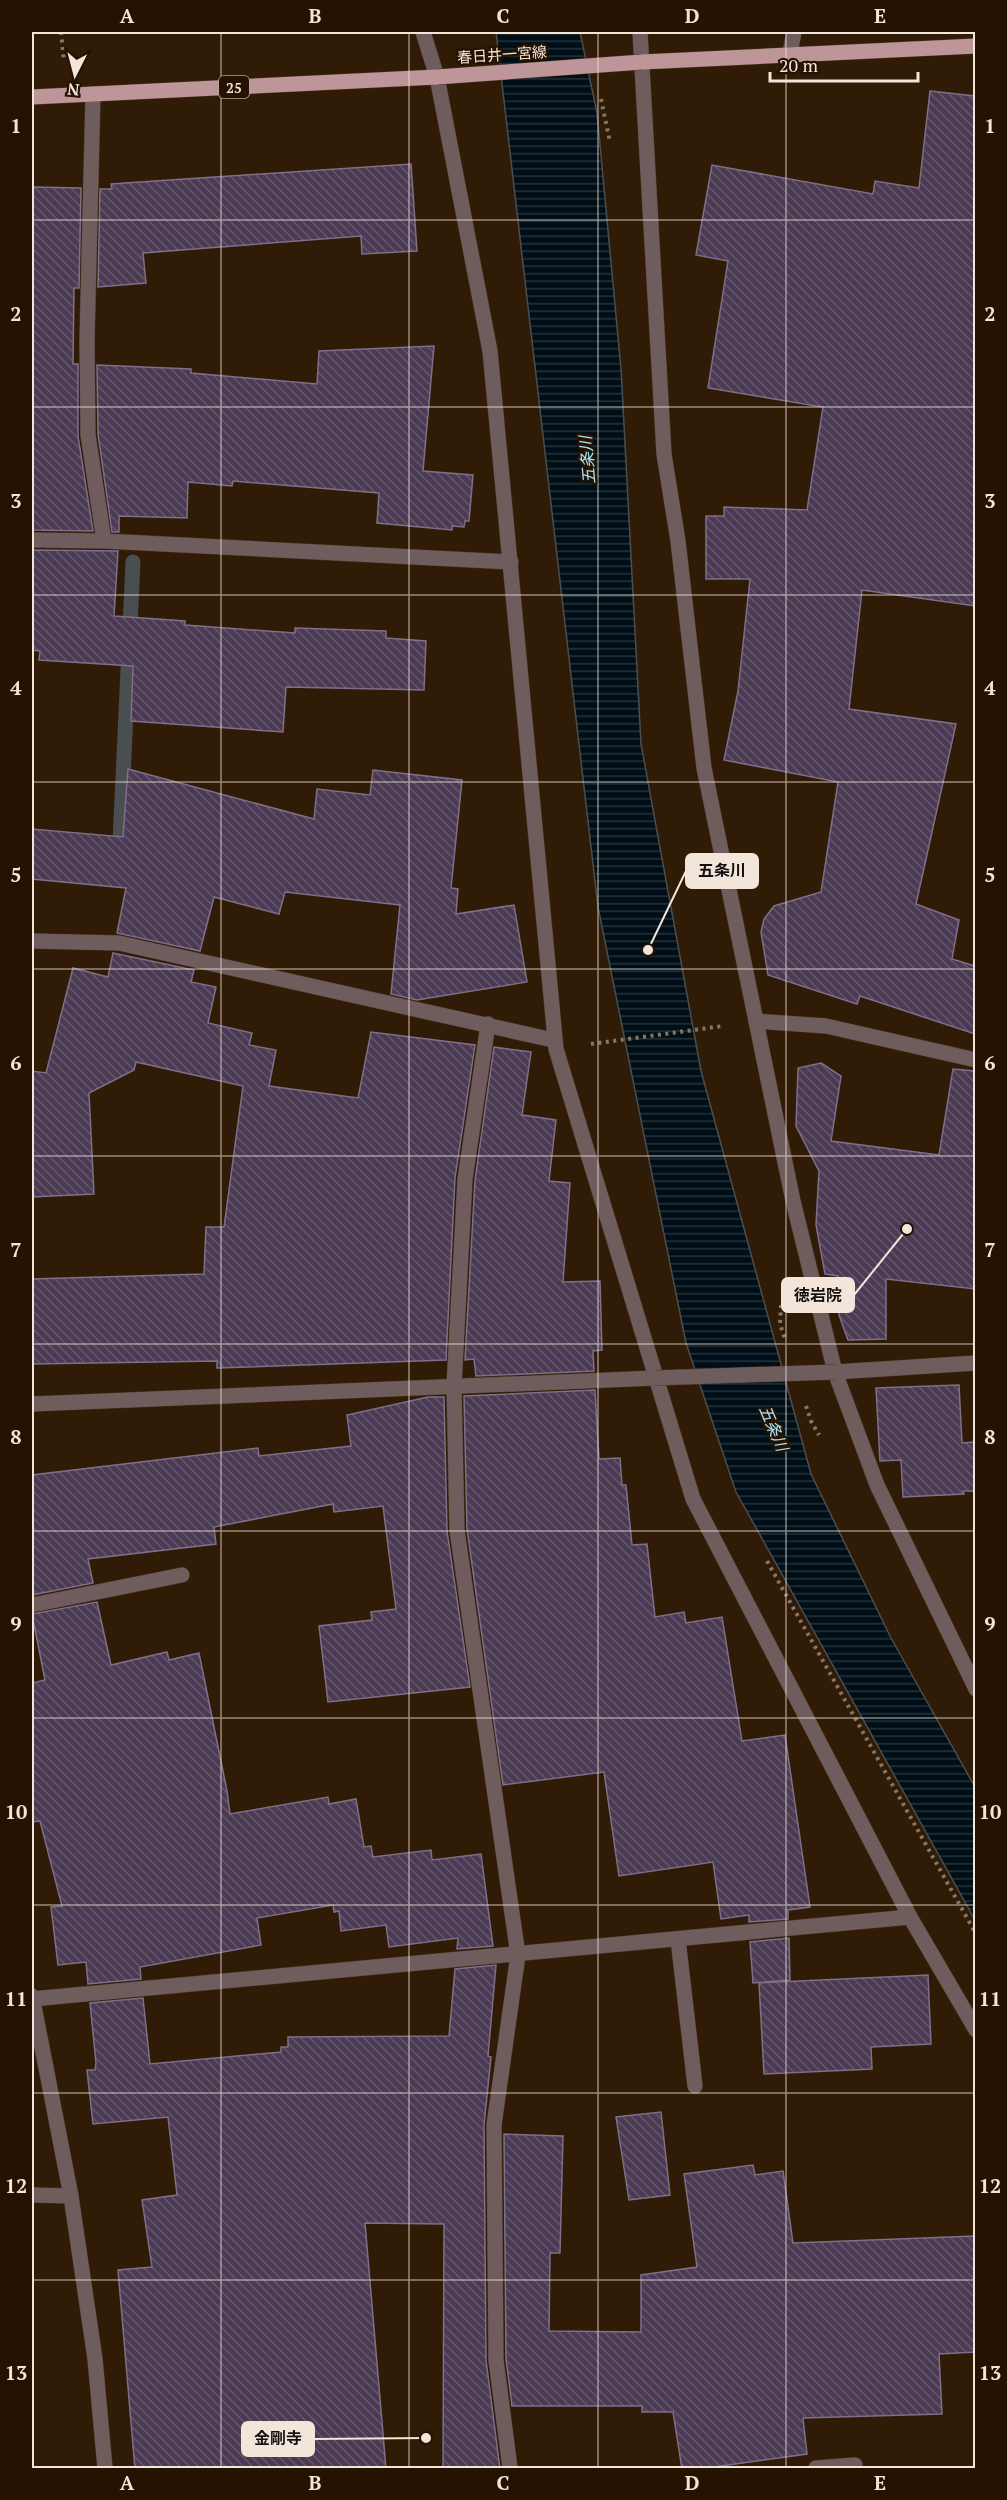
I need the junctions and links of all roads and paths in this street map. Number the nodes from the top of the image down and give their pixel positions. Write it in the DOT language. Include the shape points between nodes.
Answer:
graph roads {
  1 [pos="423,32"];
  2 [pos="640,32"];
  3 [pos="794,32"];
  4 [pos="975,46"];
  5 [pos="790,53"];
  6 [pos="642,62"];
  7 [pos="436,77"];
  8 [pos="93,94"];
  9 [pos="32,97"];
  10 [pos="32,540"];
  11 [pos="104,541"];
  12 [pos="511,562"];
  13 [pos="32,940"];
  14 [pos="756,1021"];
  15 [pos="488,1024"];
  16 [pos="729,1025"];
  17 [pos="553,1040"];
  18 [pos="584,1045"];
  19 [pos="975,1060"];
  20 [pos="975,1363"];
  21 [pos="835,1372"];
  22 [pos="655,1378"];
  23 [pos="454,1386"];
  24 [pos="32,1404"];
  25 [pos="763,1553"];
  26 [pos="182,1575"];
  27 [pos="32,1605"];
  28 [pos="975,1689"];
  29 [pos="910,1917"];
  30 [pos="975,1934"];
  31 [pos="678,1939"];
  32 [pos="518,1955"];
  33 [pos="32,1998"];
  34 [pos="975,2030"];
  35 [pos="695,2086"];
  36 [pos="32,2194"];
  37 [pos="71,2196"];
  38 [pos="855,2465"];
  39 [pos="105,2469"];
  40 [pos="510,2469"];
  41 [pos="816,2469"];
  1 -- 7 [label="street"];
  2 -- 6 [label="street"];
  3 -- 5 [label="street"];
  4 -- 5 [label="main road, 春日井一宮線 / 25"];
  5 -- 6 [label="main road, 春日井一宮線 / 25"];
  6 -- 7 [label="main road, 春日井一宮線 / 25, bridge"];
  6 -- 14 [label="street" via="664,454 704,768"];
  7 -- 8 [label="main road, 春日井一宮線 / 25"];
  7 -- 12 [label="street" via="490,351"];
  8 -- 9 [label="main road, 春日井一宮線 / 25"];
  8 -- 11 [label="street" via="88,435"];
  10 -- 11 [label="street"];
  11 -- 12 [label="street"];
  12 -- 17 [label="street"];
  13 -- 15 [label="street" via="119,943"];
  14 -- 19 [label="street" via="826,1026"];
  14 -- 21 [label="street" via="793,1201"];
  15 -- 17 [label="street"];
  15 -- 23 [label="street" via="465,1179"];
  16 -- 18 [label="path"];
  17 -- 22 [label="street"];
  20 -- 21 [label="street"];
  21 -- 22 [label="street, bridge"];
  21 -- 28 [label="street" via="877,1485"];
  22 -- 23 [label="street"];
  22 -- 29 [label="street" via="693,1499"];
  23 -- 24 [label="street"];
  23 -- 32 [label="street" via="457,1530"];
  25 -- 30 [label="path"];
  26 -- 27 [label="street"];
  29 -- 31 [label="street"];
  29 -- 34 [label="street"];
  31 -- 32 [label="street"];
  31 -- 35 [label="street"];
  32 -- 33 [label="street"];
  32 -- 40 [label="street" via="494,2125 496,2360"];
  33 -- 37 [label="street"];
  36 -- 37 [label="street"];
  37 -- 39 [label="street" via="95,2359"];
  38 -- 41 [label="street"];
}
